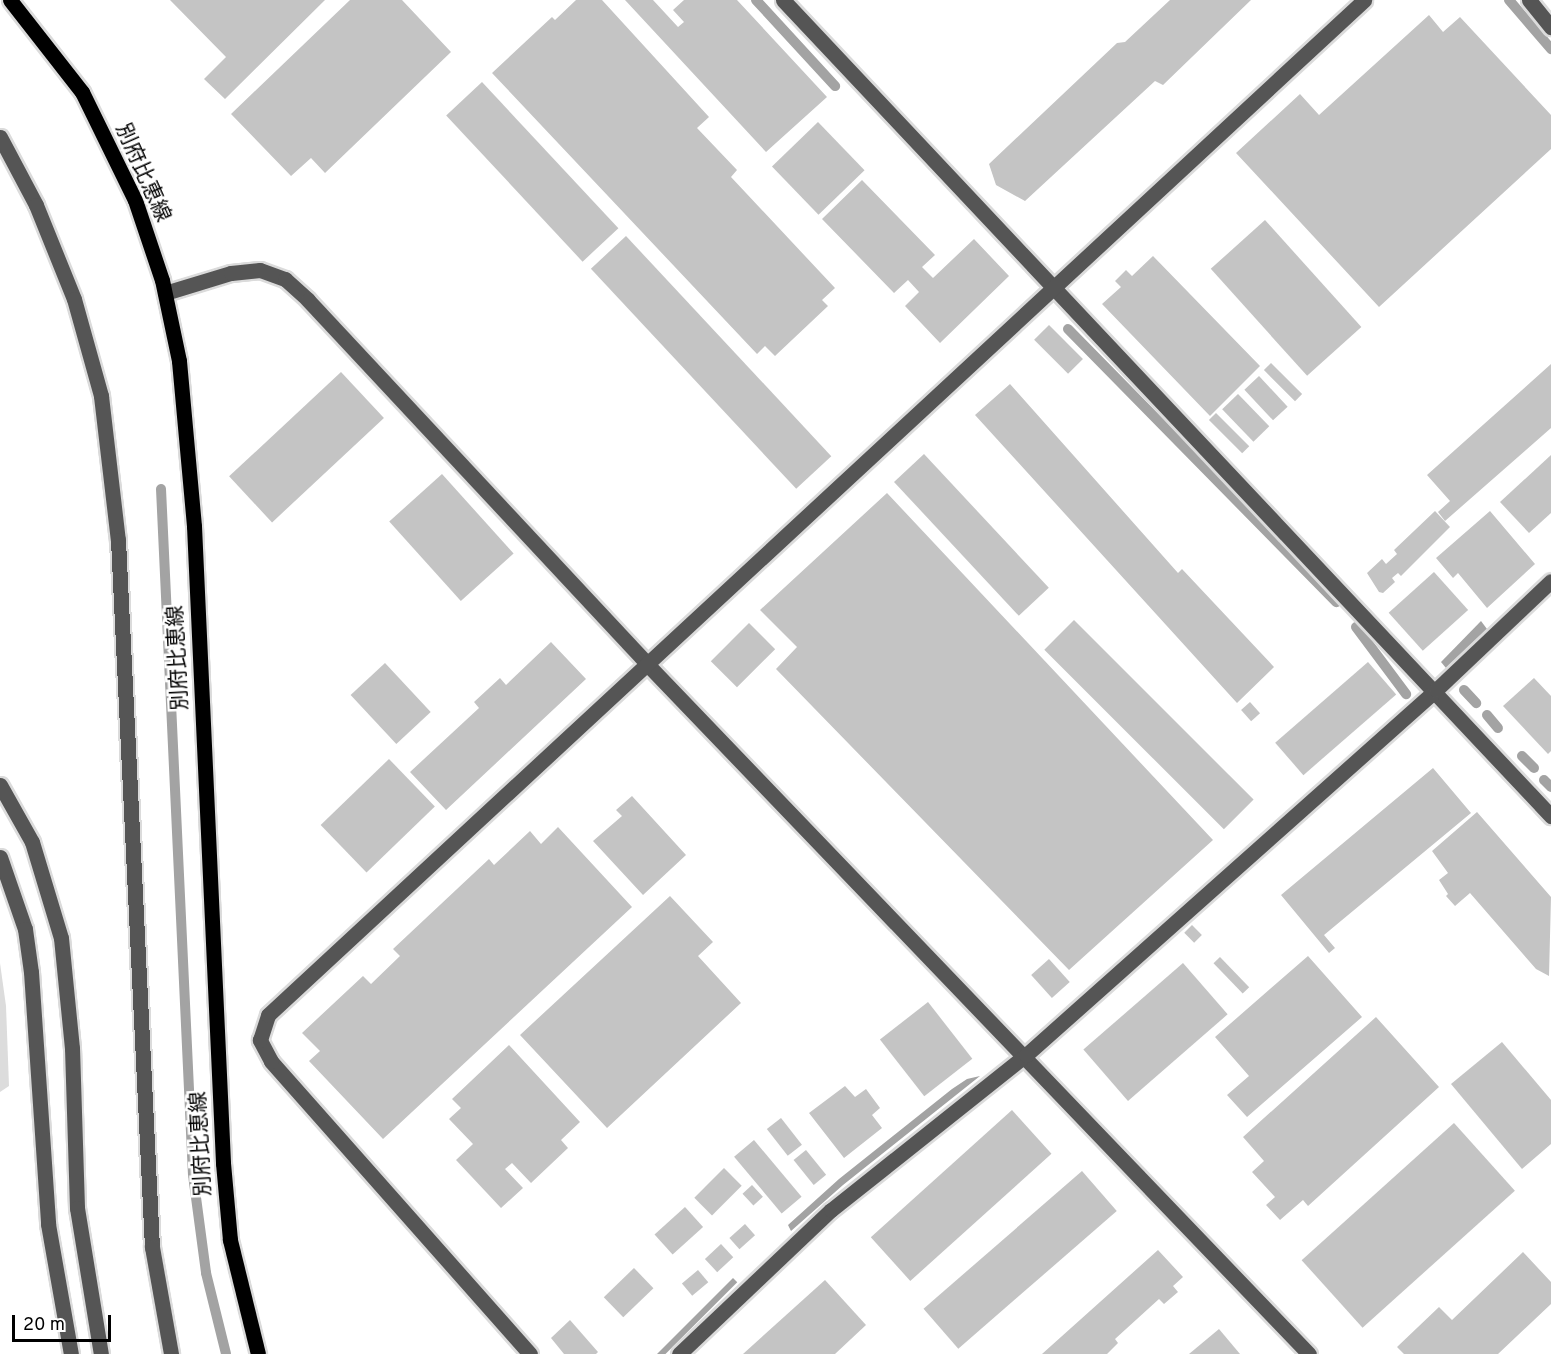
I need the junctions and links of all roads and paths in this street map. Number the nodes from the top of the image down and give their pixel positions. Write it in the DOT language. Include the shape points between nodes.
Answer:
graph roads {
  1 [pos="10,0"];
  2 [pos="783,0"];
  3 [pos="1364,0"];
  4 [pos="1529,0"];
  5 [pos="1551,27"];
  6 [pos="0,137"];
  7 [pos="1052,290"];
  8 [pos="165,293"];
  9 [pos="1551,580"];
  10 [pos="647,664"];
  11 [pos="1436,690"];
  12 [pos="0,784"];
  13 [pos="1551,816"];
  14 [pos="0,857"];
  15 [pos="1026,1055"];
  16 [pos="71,1354"];
  17 [pos="101,1354"];
  18 [pos="171,1354"];
  19 [pos="258,1354"];
  20 [pos="530,1354"];
  21 [pos="679,1354"];
  22 [pos="1310,1354"];
  1 -- 8 [label="main road, 別府比恵線" via="82,92 135,200"];
  2 -- 7 [label="street"];
  3 -- 7 [label="street"];
  4 -- 5 [label="street"];
  6 -- 18 [label="street" via="36,205 74,299 101,396 118,540 152,1247"];
  7 -- 10 [label="street"];
  7 -- 11 [label="street"];
  8 -- 10 [label="street" via="231,273 260,270 285,279 309,300"];
  8 -- 19 [label="main road, 別府比恵線" via="179,361 194,526 223,1163 230,1240"];
  9 -- 11 [label="street"];
  10 -- 15 [label="street"];
  10 -- 20 [label="street" via="268,1015 260,1040 271,1060"];
  11 -- 13 [label="street"];
  11 -- 15 [label="street"];
  12 -- 17 [label="street" via="32,842 61,938 72,1048 77,1208"];
  14 -- 16 [label="street" via="25,929 48,1224"];
  15 -- 21 [label="street" via="831,1210"];
  15 -- 22 [label="street"];
}
